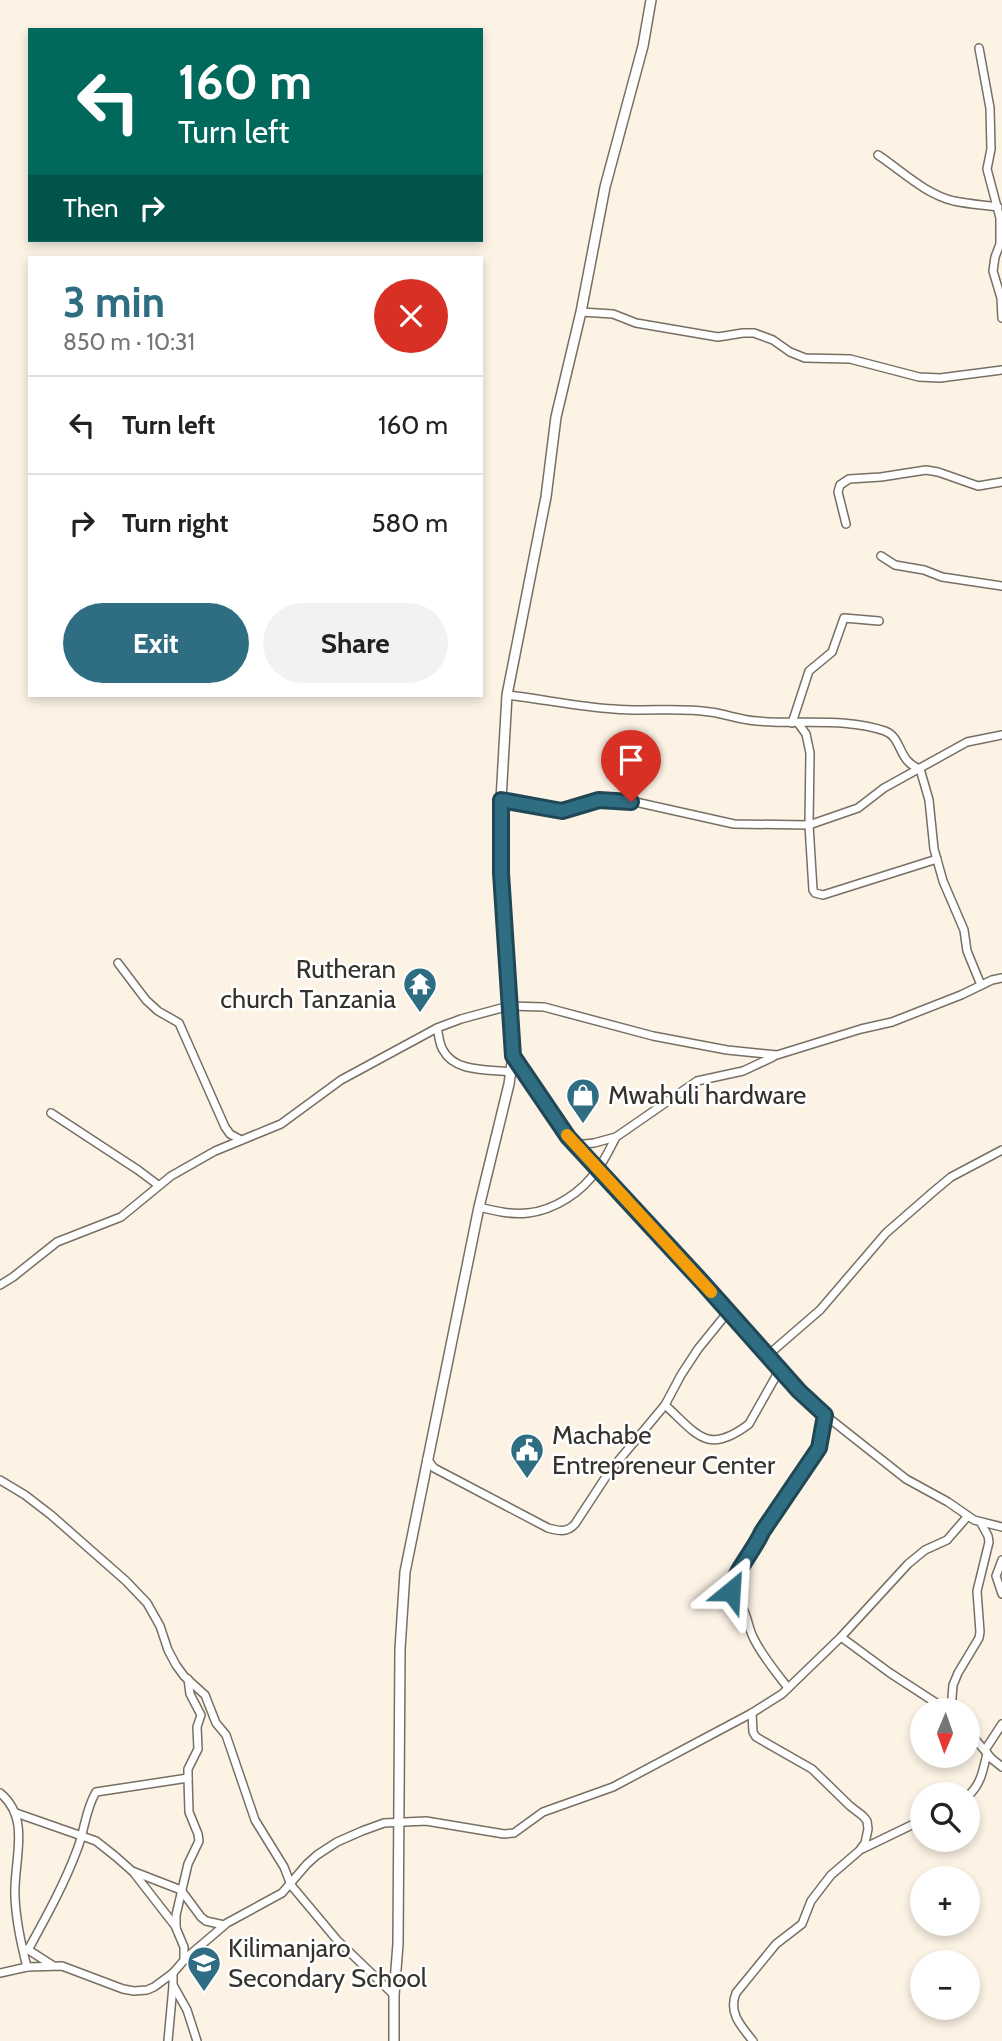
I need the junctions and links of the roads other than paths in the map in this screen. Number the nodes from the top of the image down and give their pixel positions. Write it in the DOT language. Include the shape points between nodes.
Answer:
graph roads {
  1 [pos="651,0"];
  2 [pos="979,48"];
  3 [pos="878,155"];
  4 [pos="998,207"];
  5 [pos="581,312"];
  6 [pos="1002,318"];
  7 [pos="1002,370"];
  8 [pos="1002,482"];
  9 [pos="846,524"];
  10 [pos="881,556"];
  11 [pos="1002,586"];
  12 [pos="879,621"];
  13 [pos="508,695"];
  14 [pos="795,723"];
  15 [pos="1002,735"];
  16 [pos="920,769"];
  17 [pos="501,800"];
  18 [pos="808,825"];
  19 [pos="937,859"];
  20 [pos="118,962"];
  21 [pos="1002,978"];
  22 [pos="981,985"];
  23 [pos="509,1006"];
  24 [pos="437,1028"];
  25 [pos="777,1055"];
  26 [pos="513,1056"];
  27 [pos="511,1072"];
  28 [pos="51,1113"];
  29 [pos="616,1137"];
  30 [pos="241,1140"];
  31 [pos="575,1145"];
  32 [pos="1002,1150"];
  33 [pos="598,1170"];
  34 [pos="158,1185"];
  35 [pos="479,1207"];
  36 [pos="0,1285"];
  37 [pos="728,1312"];
  38 [pos="768,1355"];
  39 [pos="780,1369"];
  40 [pos="665,1405"];
  41 [pos="825,1415"];
  42 [pos="427,1459"];
  43 [pos="0,1480"];
  44 [pos="967,1517"];
  45 [pos="981,1523"];
  46 [pos="1002,1527"];
  47 [pos="1002,1560"];
  48 [pos="1002,1594"];
  49 [pos="841,1637"];
  50 [pos="188,1679"];
  51 [pos="788,1688"];
  52 [pos="928,1698"];
  53 [pos="951,1698"];
  54 [pos="752,1713"];
  55 [pos="1002,1724"];
  56 [pos="980,1745"];
  57 [pos="986,1752"];
  58 [pos="1002,1767"];
  59 [pos="188,1778"];
  60 [pos="979,1782"];
  61 [pos="0,1793"];
  62 [pos="16,1813"];
  63 [pos="398,1821"];
  64 [pos="910,1826"];
  65 [pos="82,1836"];
  66 [pos="859,1852"];
  67 [pos="132,1871"];
  68 [pos="291,1885"];
  69 [pos="181,1890"];
  70 [pos="224,1925"];
  71 [pos="176,1928"];
  72 [pos="25,1948"];
  73 [pos="184,1960"];
  74 [pos="53,1965"];
  75 [pos="27,1967"];
  76 [pos="173,1972"];
  77 [pos="0,1973"];
  78 [pos="173,1985"];
  79 [pos="394,1995"];
  80 [pos="168,2041"];
  81 [pos="197,2041"];
  82 [pos="394,2041"];
  83 [pos="753,2041"];
  1 -- 5 [label="street"];
  2 -- 4 [label="street" via="990,108 987,169"];
  3 -- 4 [label="street" via="936,194"];
  4 -- 6 [label="street" via="1000,244 993,271"];
  5 -- 7 [label="street" via="613,314 636,323 718,337 754,333 805,358 850,359 919,377"];
  5 -- 13 [label="street" via="556,417 546,496"];
  8 -- 9 [label="street" via="978,486 926,470 849,479 838,492"];
  10 -- 11 [label="street" via="895,565 942,578"];
  12 -- 14 [label="street" via="844,618 832,652 809,671"];
  13 -- 14 [label="street" via="586,707 682,709"];
  13 -- 17 [label="street"];
  14 -- 16 [label="street" via="834,722 888,732 906,761"];
  14 -- 18 [label="street" via="806,734 810,753"];
  15 -- 16 [label="street" via="967,742"];
  16 -- 18 [label="street" via="858,808"];
  16 -- 19 [label="street"];
  17 -- 18 [label="street" via="562,811 599,800 631,802 734,824"];
  17 -- 23 [label="street"];
  18 -- 19 [label="street" via="813,890 819,895"];
  19 -- 22 [label="street"];
  20 -- 30 [label="street" via="146,1000 179,1023 225,1127"];
  21 -- 22 [label="street"];
  22 -- 25 [label="street" via="892,1022"];
  23 -- 24 [label="street"];
  23 -- 25 [label="street" via="544,1007 663,1038"];
  23 -- 26 [label="street"];
  24 -- 27 [label="street" via="442,1050 456,1064"];
  24 -- 30 [label="street" via="341,1080 290,1119"];
  25 -- 29 [label="street" via="743,1071 697,1081"];
  26 -- 27 [label="street"];
  26 -- 31 [label="street"];
  27 -- 35 [label="street"];
  28 -- 34 [label="street"];
  29 -- 31 [label="street"];
  29 -- 33 [label="street"];
  30 -- 34 [label="street"];
  31 -- 33 [label="street"];
  32 -- 38 [label="street" via="951,1177 923,1200 886,1233 820,1310"];
  33 -- 35 [label="street" via="577,1192 538,1211 512,1213"];
  33 -- 37 [label="street"];
  34 -- 36 [label="street" via="121,1217 57,1242"];
  35 -- 42 [label="street"];
  37 -- 38 [label="street"];
  37 -- 40 [label="street" via="681,1375"];
  38 -- 39 [label="street"];
  39 -- 40 [label="street" via="749,1424 717,1440 703,1439"];
  39 -- 41 [label="street"];
  40 -- 42 [label="street" via="566,1531 524,1516 433,1468"];
  41 -- 44 [label="street" via="906,1479"];
  41 -- 51 [label="street" via="819,1448 731,1587 758,1646"];
  42 -- 63 [label="street" via="405,1572"];
  43 -- 50 [label="street" via="51,1515 140,1594"];
  44 -- 45 [label="street"];
  44 -- 49 [label="street" via="947,1540 908,1564"];
  45 -- 46 [label="street"];
  45 -- 53 [label="street" via="989,1542 977,1591 980,1632 958,1673"];
  47 -- 48 [label="street" via="996,1576"];
  49 -- 51 [label="street"];
  49 -- 52 [label="street"];
  50 -- 59 [label="street" via="201,1715 198,1749"];
  50 -- 68 [label="street" via="205,1695 226,1735 255,1820"];
  51 -- 54 [label="street"];
  54 -- 63 [label="street" via="613,1787 543,1812 510,1835"];
  54 -- 66 [label="street" via="756,1737 812,1769 867,1821 865,1843"];
  55 -- 57 [label="street"];
  56 -- 57 [label="street"];
  57 -- 58 [label="street"];
  57 -- 60 [label="street"];
  59 -- 65 [label="street" via="96,1792"];
  59 -- 69 [label="street" via="188,1812 199,1841"];
  61 -- 62 [label="street"];
  62 -- 65 [label="street"];
  62 -- 72 [label="street" via="15,1898"];
  63 -- 68 [label="street" via="337,1842 313,1858"];
  63 -- 79 [label="street"];
  64 -- 66 [label="street"];
  65 -- 67 [label="street" via="104,1846"];
  65 -- 72 [label="street" via="59,1893"];
  66 -- 83 [label="street" via="831,1875 811,1901 802,1924 776,1944 736,1993 733,2010"];
  67 -- 69 [label="street"];
  67 -- 71 [label="street"];
  68 -- 70 [label="street"];
  68 -- 79 [label="street" via="337,1940"];
  69 -- 70 [label="street" via="201,1917"];
  69 -- 71 [label="street"];
  70 -- 73 [label="street"];
  71 -- 73 [label="street"];
  72 -- 74 [label="street"];
  72 -- 75 [label="street"];
  73 -- 76 [label="street"];
  74 -- 75 [label="street"];
  74 -- 76 [label="street" via="134,1991 154,1987"];
  75 -- 77 [label="street"];
  76 -- 78 [label="street"];
  78 -- 80 [label="street"];
  78 -- 81 [label="street"];
  79 -- 82 [label="street"];
}
